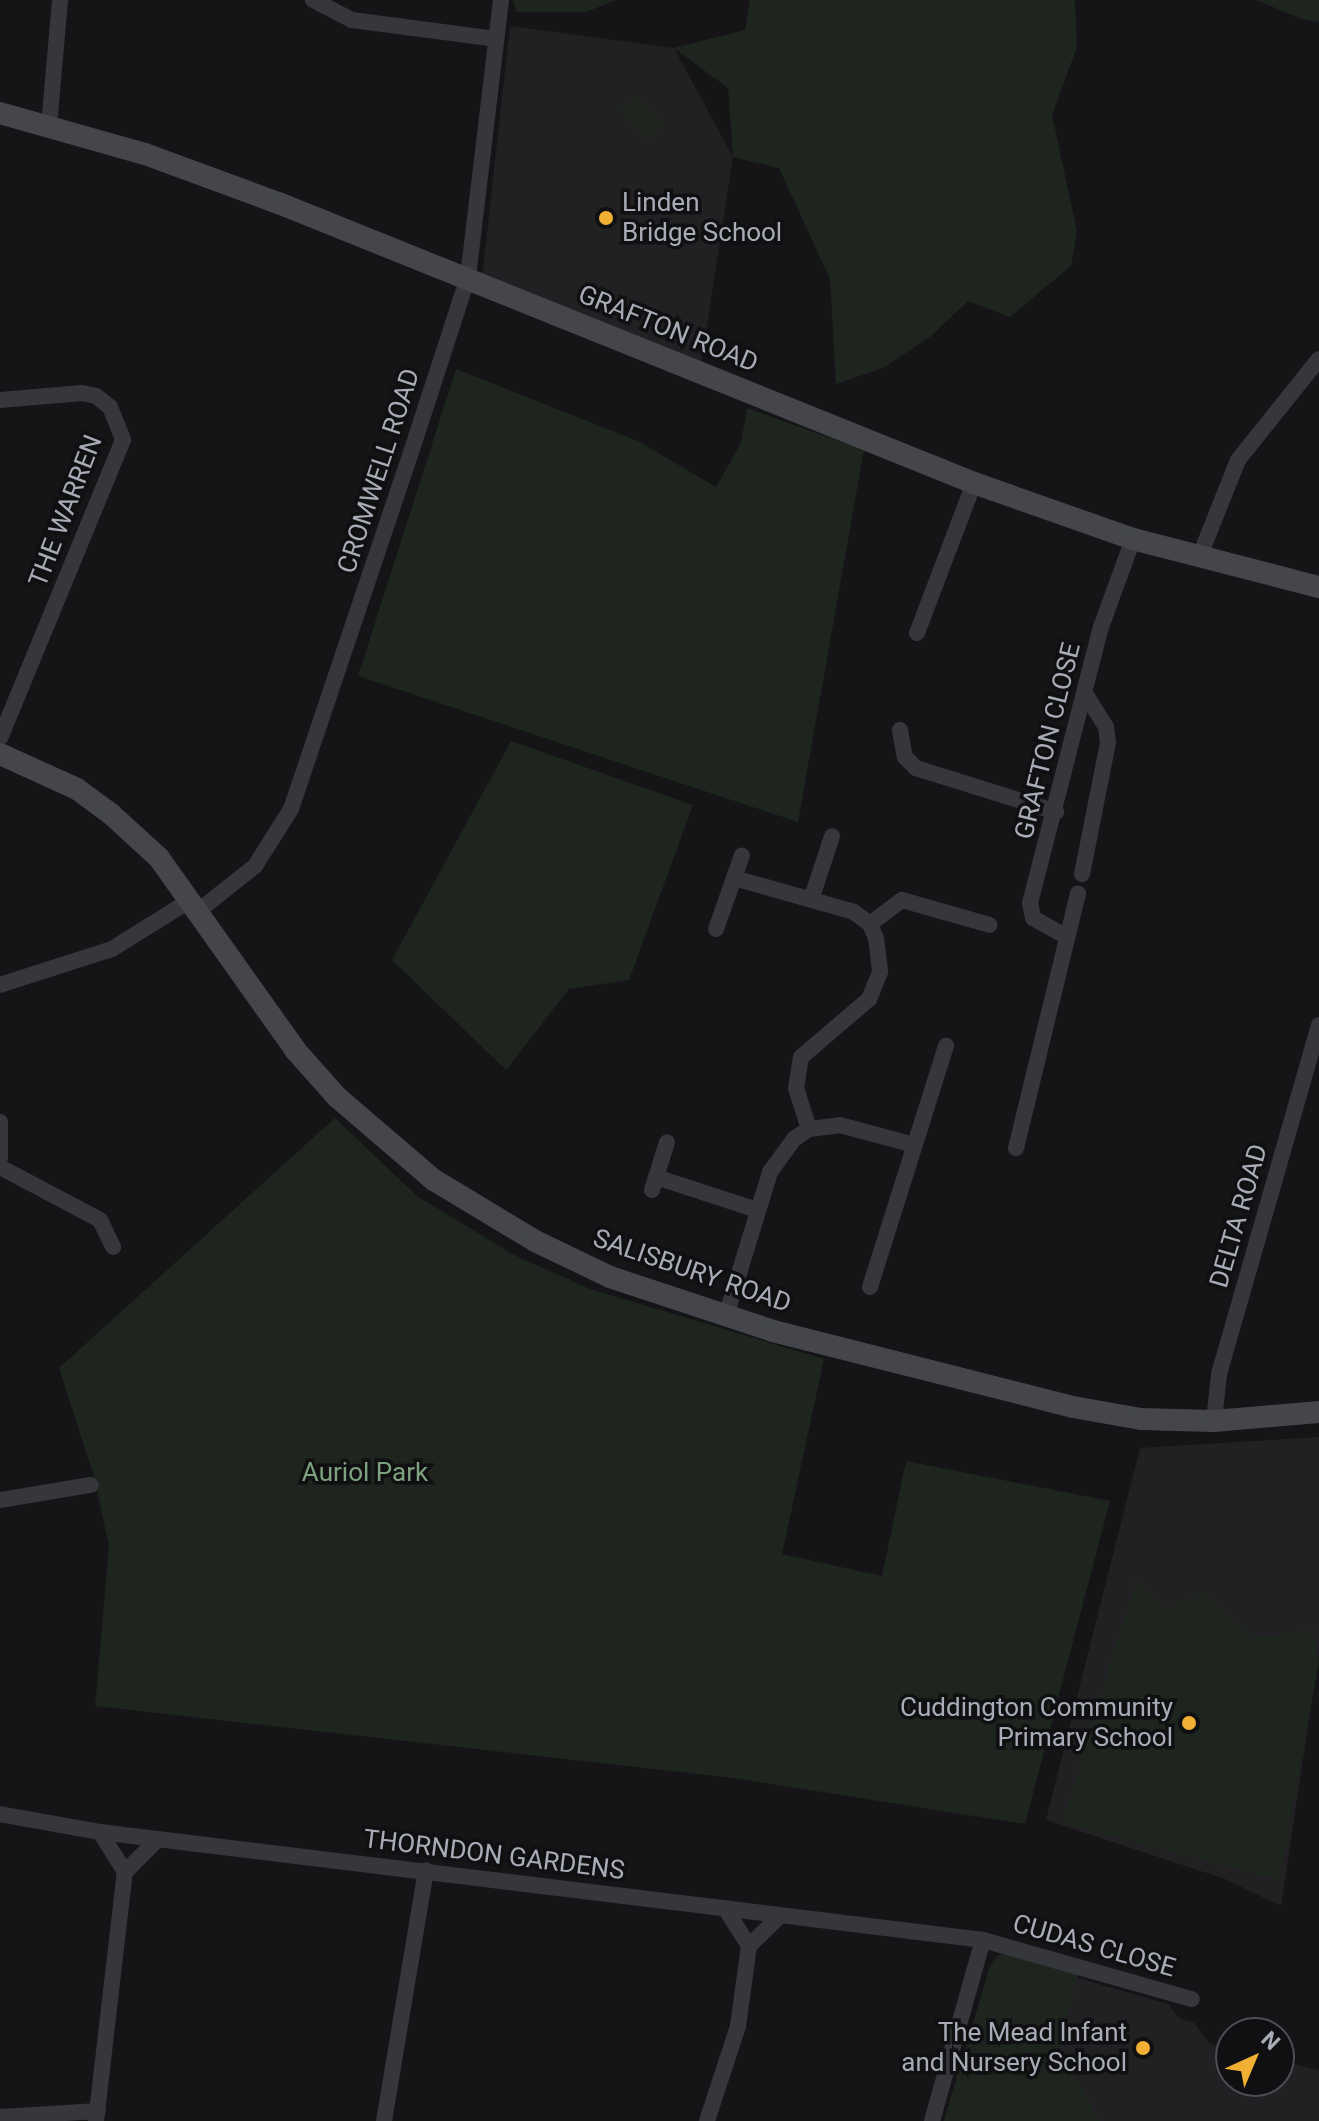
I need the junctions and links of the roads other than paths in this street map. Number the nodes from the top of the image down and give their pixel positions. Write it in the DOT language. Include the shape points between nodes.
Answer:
graph roads {
  1 [pos="60,0"];
  2 [pos="313,0"];
  3 [pos="501,0"];
  4 [pos="496,39"];
  5 [pos="0,113"];
  6 [pos="49,126"];
  7 [pos="468,277"];
  8 [pos="1319,359"];
  9 [pos="0,400"];
  10 [pos="978,484"];
  11 [pos="1133,539"];
  12 [pos="1199,558"];
  13 [pos="1319,587"];
  14 [pos="931,621"];
  15 [pos="917,633"];
  16 [pos="1086,695"];
  17 [pos="900,730"];
  18 [pos="0,738"];
  19 [pos="0,754"];
  20 [pos="1056,812"];
  21 [pos="832,836"];
  22 [pos="742,855"];
  23 [pos="1082,874"];
  24 [pos="734,878"];
  25 [pos="1078,893"];
  26 [pos="812,897"];
  27 [pos="193,906"];
  28 [pos="870,924"];
  29 [pos="990,925"];
  30 [pos="716,929"];
  31 [pos="1067,937"];
  32 [pos="0,985"];
  33 [pos="1319,1025"];
  34 [pos="946,1046"];
  35 [pos="0,1122"];
  36 [pos="809,1129"];
  37 [pos="667,1142"];
  38 [pos="914,1145"];
  39 [pos="1016,1148"];
  40 [pos="0,1158"];
  41 [pos="0,1167"];
  42 [pos="757,1210"];
  43 [pos="113,1247"];
  44 [pos="870,1287"];
  45 [pos="726,1316"];
  46 [pos="1319,1412"];
  47 [pos="1214,1421"];
  48 [pos="91,1485"];
  49 [pos="0,1500"];
  50 [pos="0,1814"];
  51 [pos="100,1832"];
  52 [pos="157,1840"];
  53 [pos="426,1871"];
  54 [pos="125,1872"];
  55 [pos="725,1908"];
  56 [pos="780,1916"];
  57 [pos="983,1940"];
  58 [pos="749,1946"];
  59 [pos="1192,1999"];
  60 [pos="97,2116"];
  61 [pos="0,2117"];
  62 [pos="384,2121"];
  63 [pos="707,2121"];
  64 [pos="932,2121"];
  1 -- 6 [label="street"];
  2 -- 4 [label="street" via="352,20"];
  3 -- 4 [label="street, CROMWELL ROAD"];
  4 -- 7 [label="street, CROMWELL ROAD"];
  5 -- 6 [label="street, GRAFTON ROAD"];
  6 -- 7 [label="street, GRAFTON ROAD" via="145,154"];
  7 -- 10 [label="street, GRAFTON ROAD"];
  7 -- 27 [label="street, CROMWELL ROAD" via="291,809 255,866"];
  8 -- 12 [label="street" via="1238,460"];
  9 -- 18 [label="street, THE WARREN" via="96,396 110,407 123,440"];
  10 -- 11 [label="street, GRAFTON ROAD"];
  10 -- 14 [label="street"];
  10 -- 15 [label="street"];
  11 -- 12 [label="street, GRAFTON ROAD"];
  11 -- 16 [label="street, GRAFTON CLOSE" via="1101,627"];
  12 -- 13 [label="street, GRAFTON ROAD"];
  16 -- 20 [label="street, GRAFTON CLOSE"];
  16 -- 23 [label="street" via="1106,727 1108,743"];
  17 -- 20 [label="street" via="905,757 916,768"];
  19 -- 27 [label="street, SALISBURY ROAD" via="77,789 111,814 159,858"];
  20 -- 31 [label="street, GRAFTON CLOSE" via="1030,903 1033,918"];
  21 -- 26 [label="street"];
  22 -- 24 [label="street"];
  24 -- 26 [label="street"];
  24 -- 30 [label="street"];
  25 -- 31 [label="street"];
  26 -- 28 [label="street" via="854,912"];
  27 -- 32 [label="street, CROMWELL ROAD" via="112,949"];
  27 -- 45 [label="street, SALISBURY ROAD" via="296,1051 337,1097 434,1180 535,1241 610,1277"];
  28 -- 29 [label="street" via="902,900"];
  28 -- 36 [label="street" via="880,955 876,986 858,1010 809,1046 796,1071 798,1101"];
  31 -- 39 [label="street"];
  33 -- 47 [label="street, DELTA ROAD" via="1219,1374"];
  34 -- 38 [label="street"];
  35 -- 40 [label="street"];
  36 -- 38 [label="street" via="855,1126"];
  36 -- 42 [label="street" via="780,1154"];
  37 -- 42 [label="street" via="654,1184"];
  38 -- 44 [label="street"];
  41 -- 43 [label="street" via="100,1220"];
  42 -- 45 [label="street"];
  45 -- 47 [label="street, SALISBURY ROAD" via="1073,1407 1141,1419"];
  46 -- 47 [label="street, SALISBURY ROAD"];
  48 -- 49 [label="street"];
  50 -- 51 [label="street, THORNDON GARDENS"];
  51 -- 52 [label="street, THORNDON GARDENS"];
  51 -- 54 [label="street"];
  52 -- 53 [label="street, THORNDON GARDENS"];
  52 -- 54 [label="street"];
  53 -- 55 [label="street, THORNDON GARDENS"];
  53 -- 62 [label="street"];
  54 -- 60 [label="street"];
  55 -- 56 [label="street, THORNDON GARDENS"];
  55 -- 58 [label="street"];
  56 -- 57 [label="street, THORNDON GARDENS"];
  56 -- 58 [label="street"];
  57 -- 59 [label="street, CUDAS CLOSE"];
  57 -- 64 [label="street"];
  58 -- 63 [label="street" via="738,2026"];
  60 -- 61 [label="street"];
}
